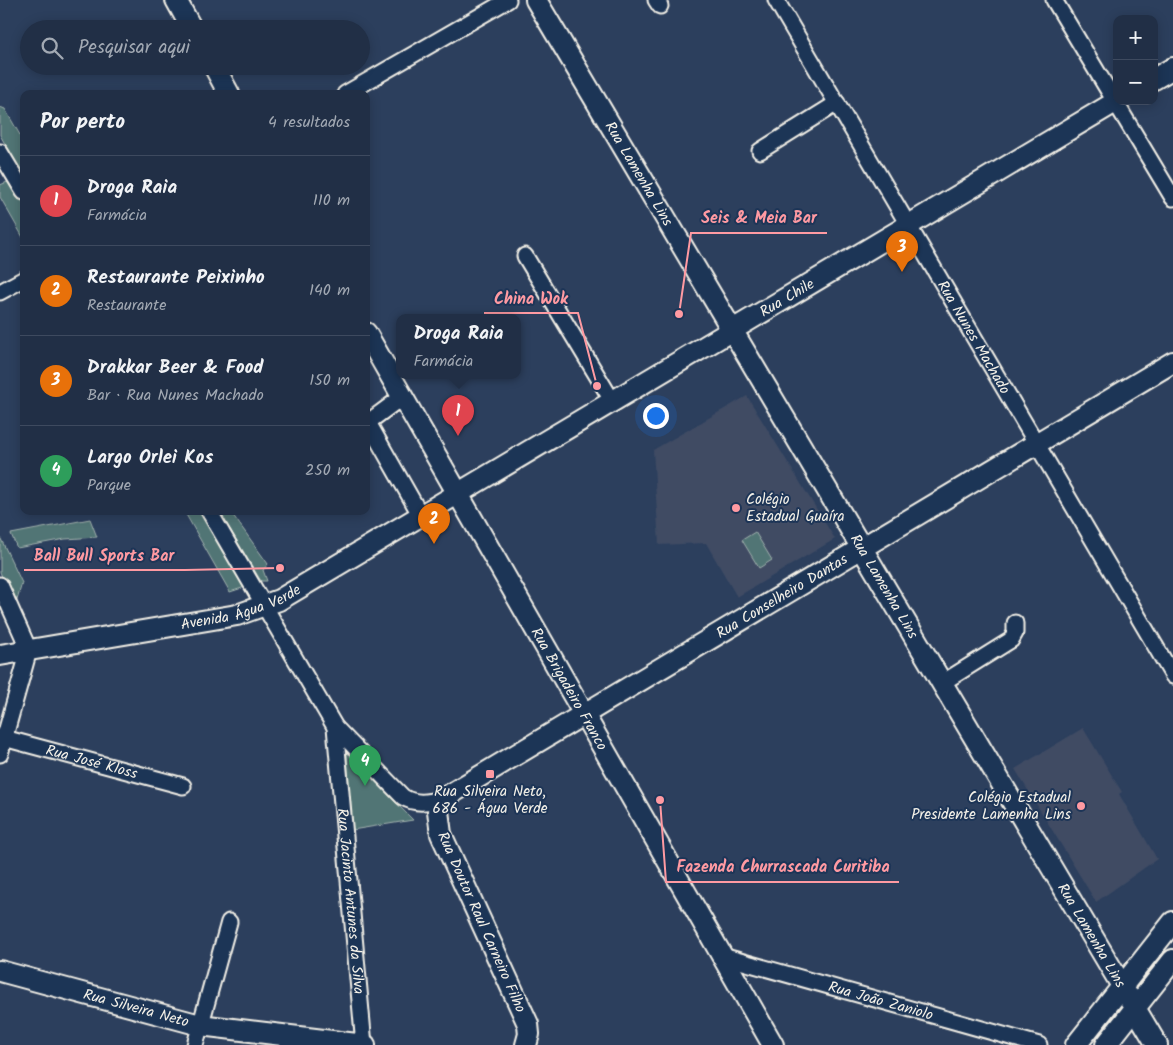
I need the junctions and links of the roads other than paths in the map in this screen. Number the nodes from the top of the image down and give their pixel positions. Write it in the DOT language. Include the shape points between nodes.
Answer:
graph roads {
  1 [pos="176,0"];
  2 [pos="508,0"];
  3 [pos="536,0"];
  4 [pos="776,0"];
  5 [pos="1054,0"];
  6 [pos="187,20"];
  7 [pos="1173,68"];
  8 [pos="219,75"];
  9 [pos="1158,77"];
  10 [pos="227,90"];
  11 [pos="352,90"];
  12 [pos="1113,97"];
  13 [pos="837,103"];
  14 [pos="1113,104"];
  15 [pos="1118,105"];
  16 [pos="760,150"];
  17 [pos="0,152"];
  18 [pos="20,185"];
  19 [pos="1173,198"];
  20 [pos="908,226"];
  21 [pos="525,256"];
  22 [pos="20,281"];
  23 [pos="0,292"];
  24 [pos="733,330"];
  25 [pos="370,340"];
  26 [pos="1173,362"];
  27 [pos="402,397"];
  28 [pos="612,402"];
  29 [pos="1037,444"];
  30 [pos="458,494"];
  31 [pos="211,515"];
  32 [pos="421,516"];
  33 [pos="862,548"];
  34 [pos="0,585"];
  35 [pos="264,606"];
  36 [pos="1015,624"];
  37 [pos="28,650"];
  38 [pos="0,655"];
  39 [pos="1173,676"];
  40 [pos="942,683"];
  41 [pos="584,715"];
  42 [pos="335,728"];
  43 [pos="2,737"];
  44 [pos="0,754"];
  45 [pos="183,786"];
  46 [pos="442,799"];
  47 [pos="229,922"];
  48 [pos="1173,922"];
  49 [pos="722,956"];
  50 [pos="1173,960"];
  51 [pos="0,971"];
  52 [pos="1122,986"];
  53 [pos="1135,1008"];
  54 [pos="528,1024"];
  55 [pos="200,1025"];
  56 [pos="195,1045"];
  57 [pos="364,1045"];
  58 [pos="526,1045"];
  59 [pos="539,1045"];
  60 [pos="773,1045"];
  61 [pos="1039,1045"];
  62 [pos="1076,1045"];
  63 [pos="1106,1045"];
  64 [pos="1158,1045"];
  1 -- 6 [label="main road"];
  2 -- 11 [label="street"];
  3 -- 24 [label="main road, Rua Lamenha Lins"];
  4 -- 13 [label="street, Rua Nunes Machado"];
  5 -- 12 [label="street"];
  7 -- 9 [label="main road"];
  8 -- 10 [label="main road"];
  13 -- 16 [label="street"];
  13 -- 20 [label="street, Rua Nunes Machado"];
  14 -- 20 [label="main road, Rua Chile"];
  15 -- 19 [label="street"];
  17 -- 18 [label="street"];
  20 -- 24 [label="main road, Rua Chile"];
  20 -- 29 [label="street, Rua Nunes Machado"];
  21 -- 28 [label="street"];
  22 -- 23 [label="street"];
  24 -- 28 [label="main road, Rua Chile"];
  24 -- 33 [label="main road, Rua Lamenha Lins"];
  25 -- 27 [label="main road, Rua Brigadeiro Franco"];
  26 -- 29 [label="main road, Rua Conselheiro Dantas"];
  27 -- 30 [label="main road, Rua Brigadeiro Franco"];
  27 -- 32 [label="street" via="371,420 370,426"];
  28 -- 30 [label="main road, Rua Chile"];
  29 -- 33 [label="main road, Rua Conselheiro Dantas"];
  29 -- 39 [label="street, Rua Nunes Machado"];
  30 -- 32 [label="main road, Avenida Água Verde"];
  30 -- 41 [label="main road, Rua Brigadeiro Franco"];
  31 -- 35 [label="street"];
  32 -- 35 [label="main road, Avenida Água Verde" via="297,590"];
  33 -- 40 [label="main road, Rua Lamenha Lins"];
  33 -- 41 [label="main road, Rua Conselheiro Dantas"];
  34 -- 37 [label="street"];
  35 -- 37 [label="main road, Avenida Água Verde" via="230,616"];
  35 -- 42 [label="street"];
  36 -- 40 [label="street" via="1011,640"];
  37 -- 38 [label="main road, Avenida Água Verde"];
  37 -- 43 [label="street"];
  40 -- 52 [label="main road, Rua Lamenha Lins"];
  41 -- 46 [label="main road, Rua Conselheiro Dantas"];
  41 -- 49 [label="main road, Rua Brigadeiro Franco"];
  42 -- 46 [label="street" via="403,796 419,803"];
  42 -- 57 [label="street, Rua Jacinto Antunes da Silva"];
  43 -- 44 [label="street"];
  43 -- 45 [label="street, Rua José Kloss"];
  46 -- 54 [label="main road, Rua Doutor Raul Carneiro Filho" via="438,811 441,834"];
  47 -- 55 [label="street"];
  48 -- 52 [label="main road"];
  49 -- 60 [label="main road, Rua Brigadeiro Franco"];
  49 -- 61 [label="street, Rua João Zaniolo"];
  50 -- 53 [label="main road"];
  51 -- 55 [label="main road, Rua Silveira Neto"];
  52 -- 53 [label="main road, Rua Lamenha Lins"];
  52 -- 62 [label="main road"];
  53 -- 63 [label="main road"];
  53 -- 64 [label="main road, Rua Lamenha Lins"];
  54 -- 58 [label="main road, Rua Doutor Raul Carneiro Filho" via="530,1034"];
  54 -- 59 [label="street, Rua Doutor Raul Carneiro Filho"];
  55 -- 56 [label="street"];
  55 -- 57 [label="main road, Rua Silveira Neto"];
}
